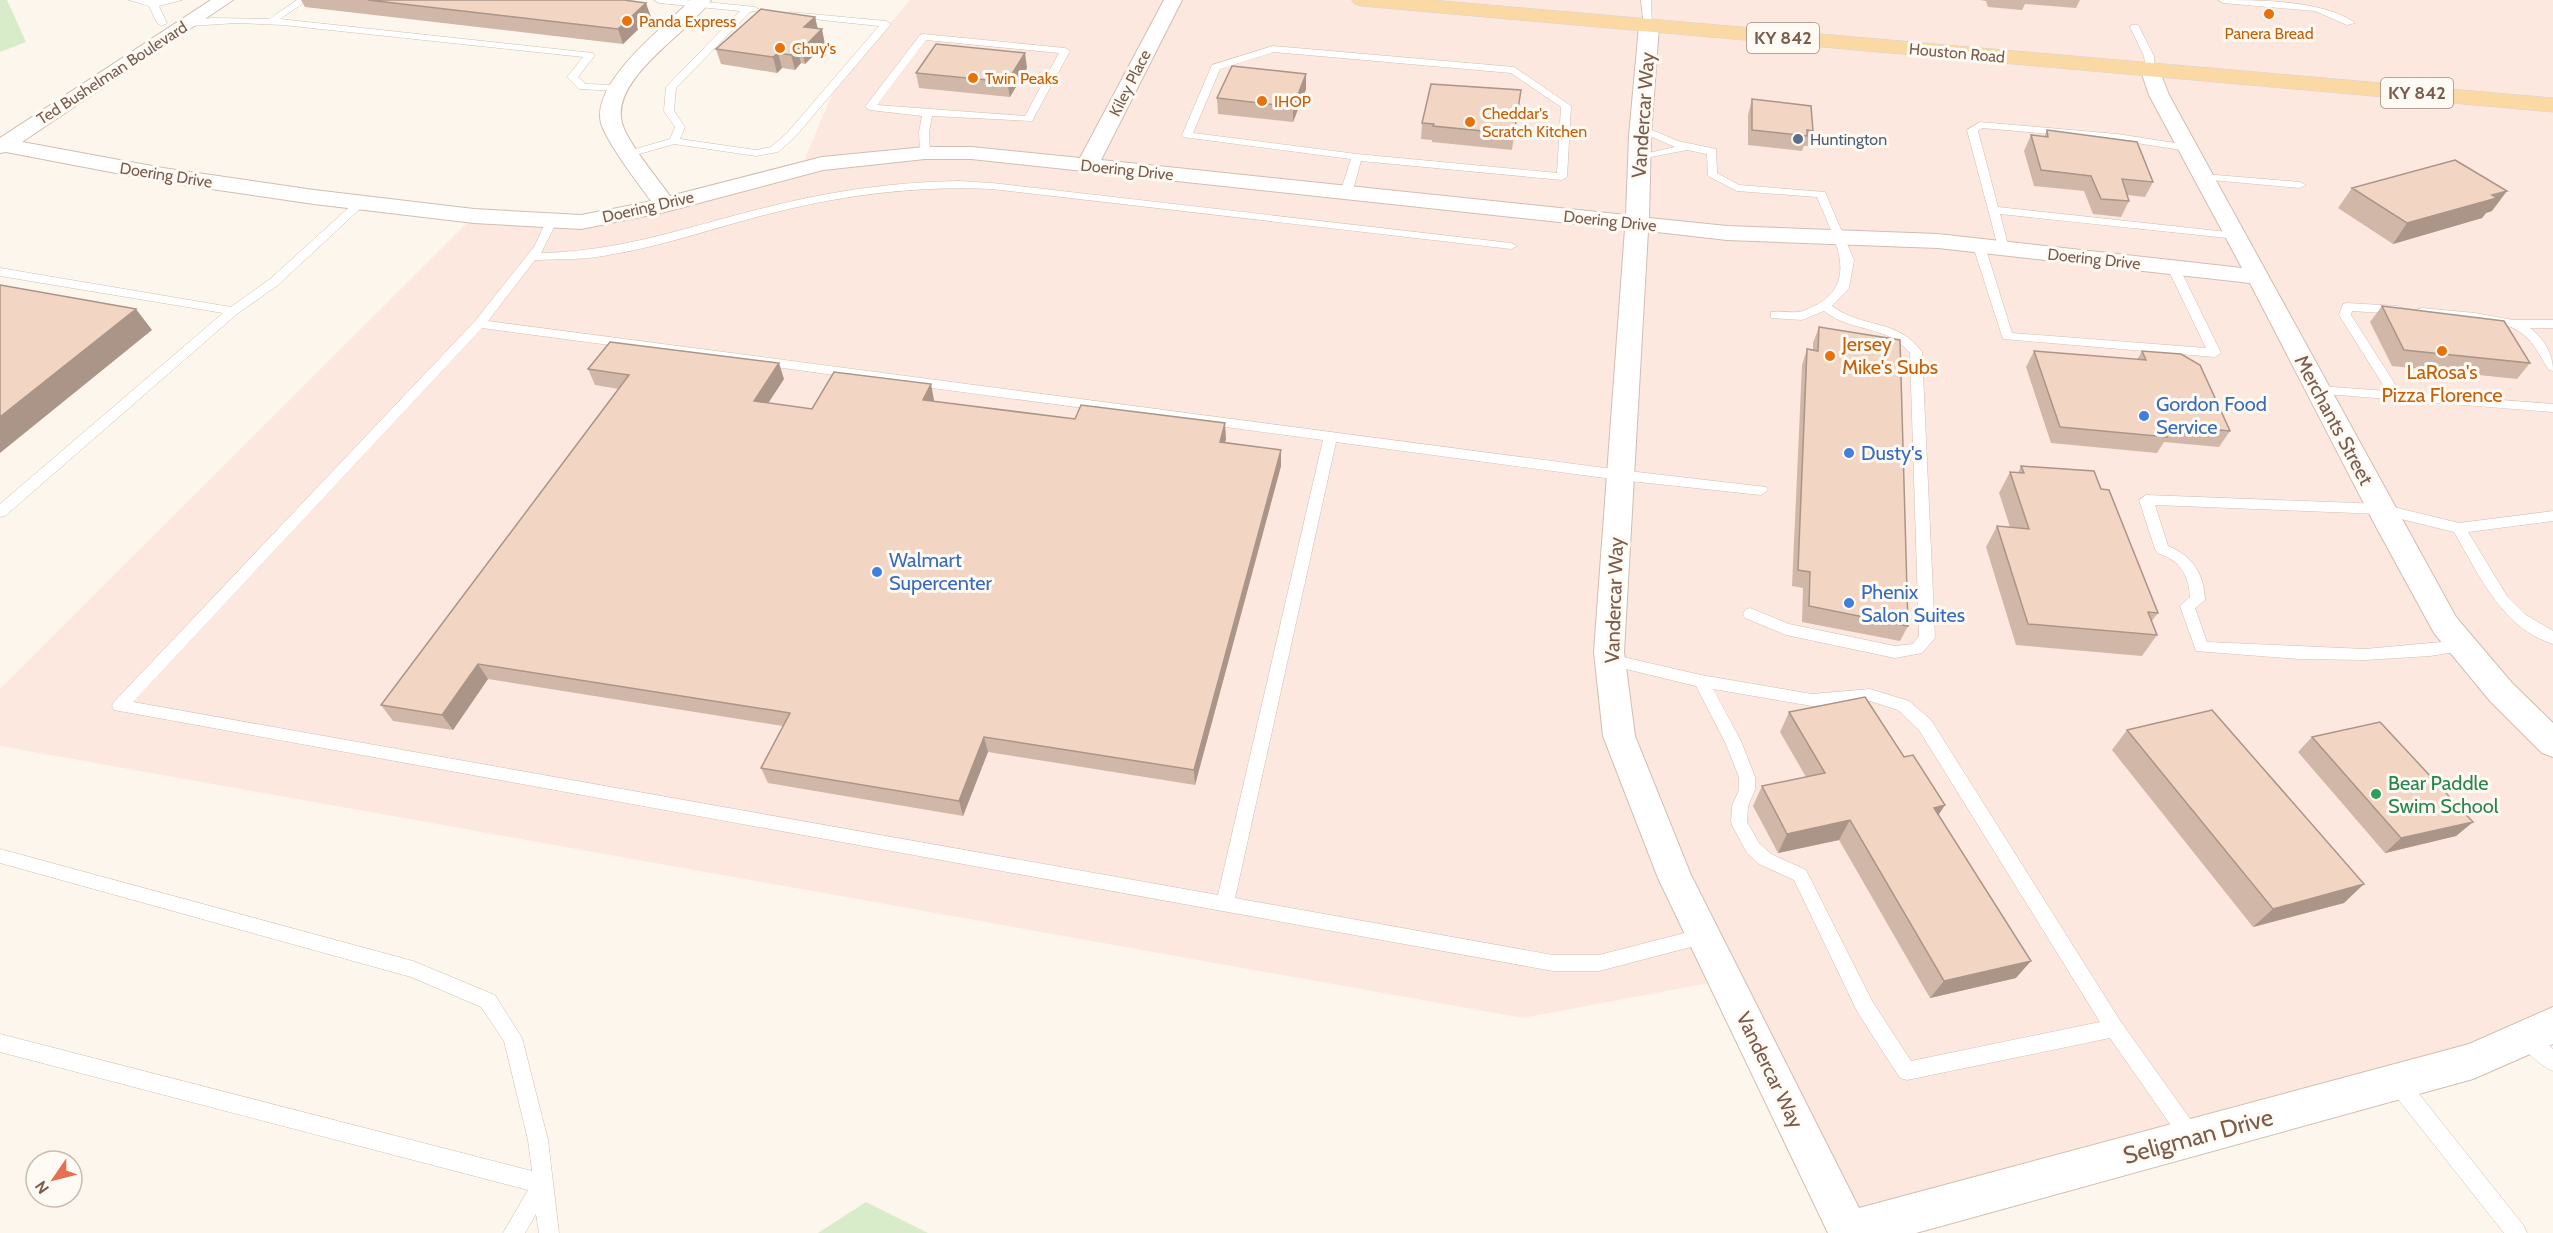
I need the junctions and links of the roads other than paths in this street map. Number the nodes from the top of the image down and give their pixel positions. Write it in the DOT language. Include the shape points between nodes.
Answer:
graph roads {
  1 [pos="134,0"];
  2 [pos="177,0"];
  3 [pos="198,0"];
  4 [pos="224,0"];
  5 [pos="303,0"];
  6 [pos="659,0"];
  7 [pos="1173,0"];
  8 [pos="1362,0"];
  9 [pos="1646,0"];
  10 [pos="2223,0"];
  11 [pos="700,2"];
  12 [pos="153,4"];
  13 [pos="747,10"];
  14 [pos="770,12"];
  15 [pos="782,13"];
  16 [pos="273,20"];
  17 [pos="162,23"];
  18 [pos="189,23"];
  19 [pos="2349,23"];
  20 [pos="1649,26"];
  21 [pos="2135,27"];
  22 [pos="2151,71"];
  23 [pos="617,88"];
  24 [pos="2553,105"];
  25 [pos="928,113"];
  26 [pos="1640,128"];
  27 [pos="1,140"];
  28 [pos="674,141"];
  29 [pos="1685,148"];
  30 [pos="2188,148"];
  31 [pos="925,153"];
  32 [pos="629,154"];
  33 [pos="1357,157"];
  34 [pos="1639,158"];
  35 [pos="1088,166"];
  36 [pos="2204,177"];
  37 [pos="2300,185"];
  38 [pos="1346,193"];
  39 [pos="360,202"];
  40 [pos="665,205"];
  41 [pos="1994,210"];
  42 [pos="551,221"];
  43 [pos="1636,223"];
  44 [pos="2237,236"];
  45 [pos="1838,237"];
  46 [pos="1511,246"];
  47 [pos="1979,246"];
  48 [pos="2003,249"];
  49 [pos="532,257"];
  50 [pos="2174,267"];
  51 [pos="0,272"];
  52 [pos="2259,277"];
  53 [pos="1825,306"];
  54 [pos="233,311"];
  55 [pos="1776,315"];
  56 [pos="479,324"];
  57 [pos="2512,324"];
  58 [pos="2553,324"];
  59 [pos="2551,363"];
  60 [pos="2318,390"];
  61 [pos="2396,394"];
  62 [pos="2553,408"];
  63 [pos="1330,436"];
  64 [pos="1620,475"];
  65 [pos="1761,490"];
  66 [pos="2381,509"];
  67 [pos="0,512"];
  68 [pos="2553,516"];
  69 [pos="2459,528"];
  70 [pos="1750,615"];
  71 [pos="2553,638"];
  72 [pos="2463,646"];
  73 [pos="1610,660"];
  74 [pos="1701,681"];
  75 [pos="2553,744"];
  76 [pos="0,856"];
  77 [pos="1225,904"];
  78 [pos="1704,936"];
  79 [pos="2114,1028"];
  80 [pos="2544,1041"];
  81 [pos="0,1043"];
  82 [pos="2397,1082"];
  83 [pos="2192,1138"];
  84 [pos="543,1184"];
  85 [pos="1844,1232"];
  86 [pos="513,1233"];
  87 [pos="549,1233"];
  88 [pos="2517,1233"];
  1 -- 12 [label="lane"];
  2 -- 12 [label="lane"];
  3 -- 17 [label="street, Ted Bushelman Boulevard"];
  4 -- 18 [label="street, Ted Bushelman Boulevard"];
  5 -- 16 [label="lane"];
  6 -- 11 [label="lane"];
  7 -- 35 [label="street, Kiley Place"];
  8 -- 20 [label="main road, Houston Road / KY 842"];
  9 -- 20 [label="lane"];
  10 -- 19 [label="lane" via="2317,8"];
  11 -- 13 [label="lane"];
  11 -- 23 [label="street"];
  12 -- 17 [label="lane"];
  13 -- 14 [label="lane"];
  13 -- 28 [label="lane" via="671,87 669,111 680,127"];
  15 -- 28 [label="lane" via="886,24 774,150 756,153"];
  16 -- 18 [label="lane" via="226,18"];
  16 -- 23 [label="lane" via="590,55 572,77 583,87"];
  17 -- 27 [label="street, Ted Bushelman Boulevard"];
  18 -- 27 [label="street, Ted Bushelman Boulevard"];
  20 -- 22 [label="main road, Houston Road / KY 842"];
  20 -- 26 [label="street, Vandercar Way"];
  21 -- 22 [label="lane" via="2149,56"];
  22 -- 24 [label="main road, Houston Road / KY 842"];
  22 -- 30 [label="street, Merchants Street" via="2159,95"];
  23 -- 32 [label="street" via="610,106 612,124"];
  25 -- 25 [label="lane" via="870,107 923,37 1065,51 1028,119"];
  25 -- 31 [label="lane"];
  26 -- 29 [label="lane"];
  26 -- 34 [label="street, Vandercar Way"];
  27 -- 39 [label="street, Doering Drive" via="163,176"];
  28 -- 32 [label="lane"];
  29 -- 34 [label="lane"];
  29 -- 45 [label="lane" via="1712,150 1712,174 1737,188 1821,194"];
  30 -- 36 [label="street, Merchants Street"];
  30 -- 41 [label="lane" via="2117,137 1980,125 1972,130"];
  31 -- 35 [label="street, Doering Drive" via="971,153"];
  31 -- 40 [label="street, Doering Drive" via="801,168"];
  32 -- 40 [label="street"];
  33 -- 33 [label="lane" via="1187,135 1216,67 1273,49 1514,70 1566,106 1562,177"];
  33 -- 38 [label="lane"];
  34 -- 43 [label="street, Vandercar Way"];
  35 -- 38 [label="street, Doering Drive"];
  36 -- 37 [label="lane"];
  36 -- 44 [label="street, Merchants Street"];
  38 -- 43 [label="street, Doering Drive"];
  39 -- 42 [label="street, Doering Drive"];
  39 -- 54 [label="lane" via="274,282"];
  40 -- 42 [label="street, Doering Drive" via="581,222"];
  41 -- 44 [label="lane"];
  41 -- 48 [label="lane"];
  42 -- 49 [label="lane"];
  43 -- 45 [label="street, Doering Drive" via="1754,236"];
  43 -- 64 [label="street, Vandercar Way"];
  44 -- 52 [label="street, Merchants Street"];
  45 -- 47 [label="street, Doering Drive"];
  45 -- 53 [label="lane" via="1848,260 1843,288"];
  46 -- 49 [label="lane" via="992,186 923,185 803,202 584,255"];
  47 -- 48 [label="street, Doering Drive"];
  47 -- 50 [label="lane" via="2007,336 2215,353"];
  48 -- 50 [label="street, Doering Drive"];
  49 -- 56 [label="lane"];
  50 -- 52 [label="street, Doering Drive"];
  51 -- 54 [label="lane"];
  52 -- 60 [label="street, Merchants Street"];
  53 -- 55 [label="lane" via="1802,316"];
  53 -- 70 [label="lane" via="1837,318 1894,331 1907,339 1916,352 1927,638 1917,649 1894,652 1786,629"];
  54 -- 67 [label="lane"];
  56 -- 63 [label="lane"];
  56 -- 77 [label="lane" via="120,706"];
  57 -- 58 [label="lane"];
  57 -- 59 [label="lane" via="2535,340"];
  57 -- 61 [label="lane" via="2457,314 2348,307 2345,315"];
  60 -- 61 [label="lane"];
  60 -- 66 [label="street, Merchants Street"];
  61 -- 62 [label="lane"];
  63 -- 64 [label="lane"];
  63 -- 77 [label="lane"];
  64 -- 65 [label="lane"];
  64 -- 73 [label="street, Vandercar Way"];
  66 -- 69 [label="lane"];
  66 -- 72 [label="street, Merchants Street" via="2445,625"];
  66 -- 72 [label="lane" via="2146,500 2162,549 2187,561 2198,591 2198,600 2187,606 2201,647 2323,655 2419,654"];
  68 -- 69 [label="lane"];
  69 -- 71 [label="lane" via="2502,600 2521,619"];
  72 -- 75 [label="street, Merchants Street" via="2501,692"];
  73 -- 74 [label="lane"];
  73 -- 78 [label="street, Vandercar Way" via="1619,736 1675,878"];
  74 -- 79 [label="lane" via="1812,700 1870,695 1904,705 1925,724"];
  74 -- 79 [label="lane" via="1748,777 1739,814 1743,831 1765,859 1800,875 1865,1007 1908,1071"];
  76 -- 84 [label="lane" via="413,969 488,1001 513,1038 538,1140"];
  77 -- 78 [label="lane" via="1553,963 1599,963"];
  78 -- 85 [label="street, Vandercar Way"];
  79 -- 83 [label="lane"];
  80 -- 82 [label="street, Seligman Drive"];
  81 -- 84 [label="lane"];
  82 -- 83 [label="street, Seligman Drive"];
  82 -- 88 [label="lane"];
  83 -- 85 [label="street, Seligman Drive"];
  84 -- 86 [label="lane"];
  84 -- 87 [label="lane"];
}
